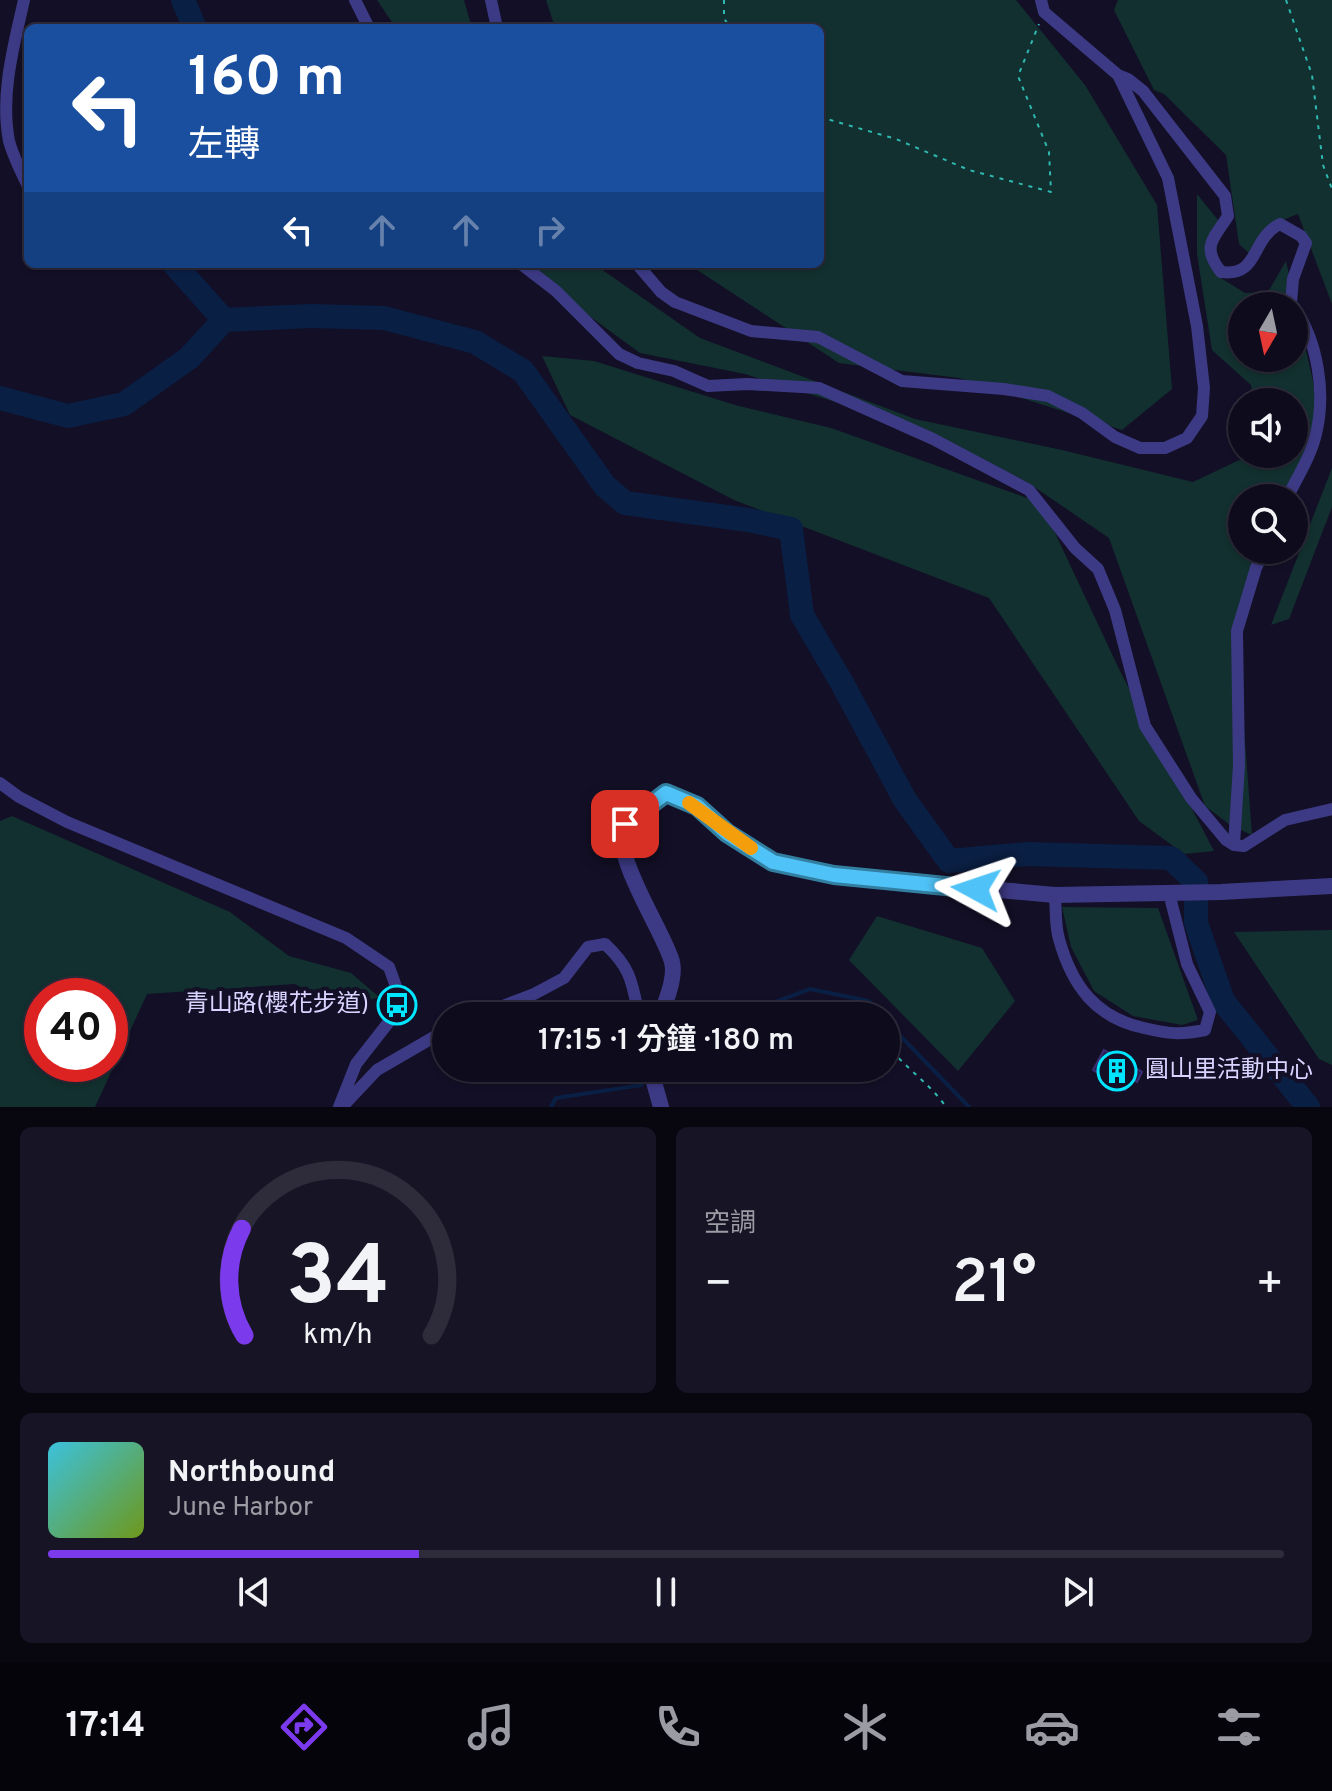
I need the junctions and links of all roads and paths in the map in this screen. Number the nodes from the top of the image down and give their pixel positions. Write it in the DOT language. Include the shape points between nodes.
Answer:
graph roads {
  1 [pos="24,0"];
  2 [pos="355,0"];
  3 [pos="491,0"];
  4 [pos="724,0"];
  5 [pos="1286,0"];
  6 [pos="1043,6"];
  7 [pos="367,24"];
  8 [pos="496,24"];
  9 [pos="728,24"];
  10 [pos="1118,75"];
  11 [pos="824,118"];
  12 [pos="24,177"];
  13 [pos="1332,189"];
  14 [pos="526,268"];
  15 [pos="640,268"];
  16 [pos="1293,292"];
  17 [pos="1308,332"];
  18 [pos="1294,484"];
  19 [pos="1258,564"];
  20 [pos="0,783"];
  21 [pos="1332,809"];
  22 [pos="1234,845"];
  23 [pos="1332,886"];
  24 [pos="1173,893"];
  25 [pos="1055,895"];
  26 [pos="513,1002"];
  27 [pos="636,1002"];
  28 [pos="666,1002"];
  29 [pos="432,1038"];
  30 [pos="900,1061"];
  31 [pos="654,1082"];
  32 [pos="340,1107"];
  33 [pos="661,1107"];
  34 [pos="946,1107"];
  1 -- 12 [label="street" via="5,79 4,114 8,140"];
  2 -- 7 [label="street"];
  3 -- 8 [label="street"];
  4 -- 9 [label="path"];
  5 -- 13 [label="path" via="1312,75 1323,165"];
  6 -- 10 [label="street"];
  6 -- 11 [label="path" via="1018,76 1049,152 1051,192 969,170 896,139"];
  10 -- 15 [label="street" via="1168,178 1197,326 1202,416 1187,438 1165,448 1140,448 1115,437 1048,396 902,381 818,337 751,331 675,302"];
  10 -- 16 [label="street" via="1143,91 1225,196 1228,216 1209,247 1221,272 1245,269 1268,230 1280,224 1306,243"];
  14 -- 22 [label="street" via="619,354 638,363 708,386 819,388 1029,490 1098,569 1115,610 1145,726 1191,798"];
  17 -- 18 [label="street" via="1322,389 1316,436"];
  19 -- 22 [label="street" via="1237,631"];
  20 -- 32 [label="street" via="67,822 346,938 389,967 398,992 388,1023 356,1064"];
  21 -- 22 [label="street" via="1285,820 1244,846"];
  23 -- 24 [label="street"];
  24 -- 25 [label="street"];
  24 -- 25 [label="street" via="1187,964 1210,1012 1205,1030 1178,1036 1123,1024 1095,1007 1075,981 1058,937"];
  25 -- 28 [label="street" via="834,875 773,862 697,806 666,793 625,824 621,840 642,901 673,965"];
  26 -- 27 [label="street" via="564,978 588,947 605,944 631,974"];
  29 -- 32 [label="street" via="377,1070"];
  30 -- 34 [label="path"];
  31 -- 33 [label="street"];
}
